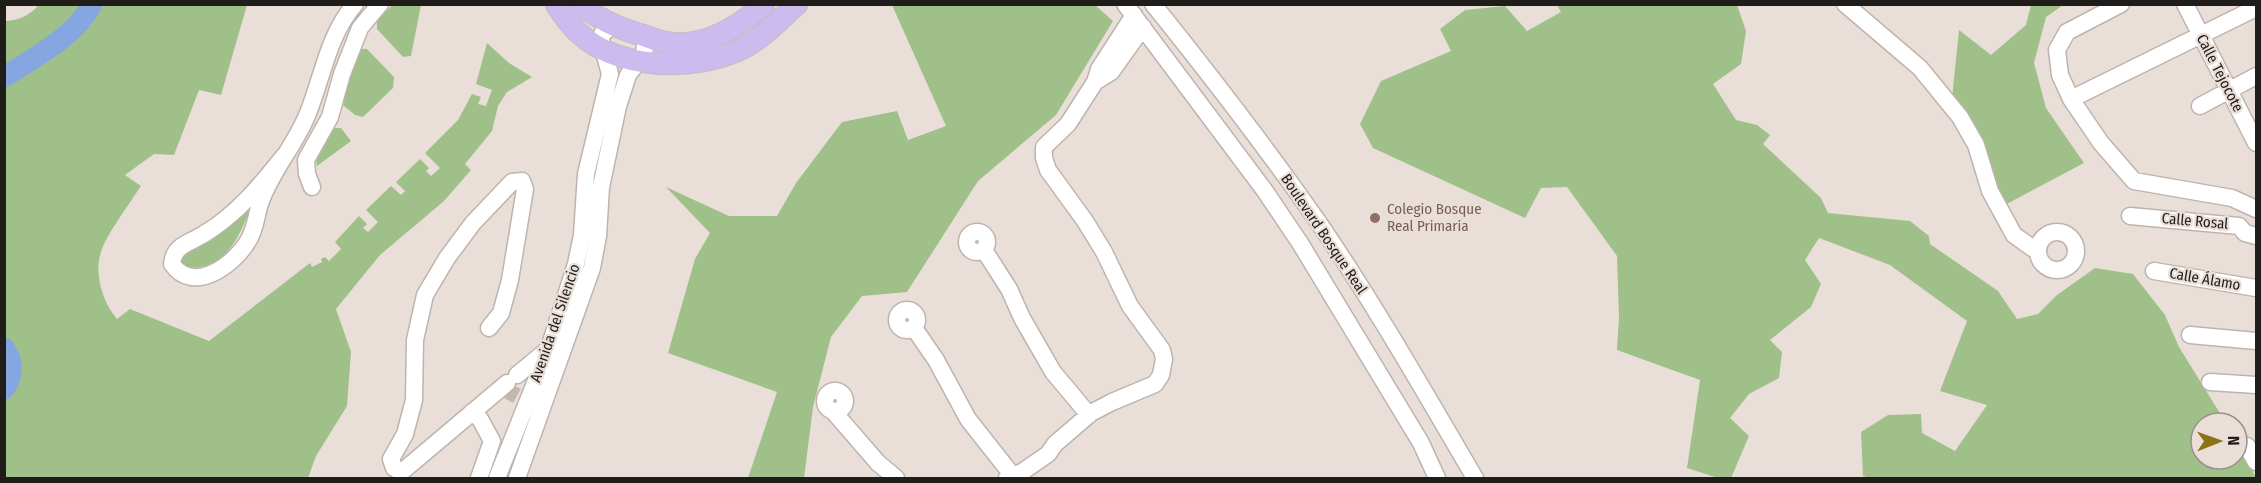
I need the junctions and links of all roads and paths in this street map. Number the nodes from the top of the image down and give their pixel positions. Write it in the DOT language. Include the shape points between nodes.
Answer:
graph roads {
  1 [pos="355,4"];
  2 [pos="380,4"];
  3 [pos="556,4"];
  4 [pos="581,4"];
  5 [pos="764,4"];
  6 [pos="797,4"];
  7 [pos="1153,4"];
  8 [pos="1845,4"];
  9 [pos="2121,4"];
  10 [pos="2186,4"];
  11 [pos="2256,8"];
  12 [pos="1134,16"];
  13 [pos="612,26"];
  14 [pos="2201,35"];
  15 [pos="646,36"];
  16 [pos="603,50"];
  17 [pos="639,61"];
  18 [pos="2256,76"];
  19 [pos="2229,90"];
  20 [pos="2071,99"];
  21 [pos="2200,106"];
  22 [pos="2256,142"];
  23 [pos="284,156"];
  24 [pos="1285,176"];
  25 [pos="593,186"];
  26 [pos="312,187"];
  27 [pos="1265,191"];
  28 [pos="2256,209"];
  29 [pos="2130,216"];
  30 [pos="2256,236"];
  31 [pos="984,250"];
  32 [pos="2038,252"];
  33 [pos="2154,270"];
  34 [pos="2256,288"];
  35 [pos="489,327"];
  36 [pos="914,328"];
  37 [pos="2190,335"];
  38 [pos="2256,341"];
  39 [pos="549,348"];
  40 [pos="2210,382"];
  41 [pos="2256,385"];
  42 [pos="513,389"];
  43 [pos="834,411"];
  44 [pos="472,412"];
  45 [pos="1089,415"];
  46 [pos="390,473"];
  47 [pos="1010,477"];
  48 [pos="479,478"];
  49 [pos="497,478"];
  50 [pos="517,478"];
  51 [pos="896,478"];
  52 [pos="1437,478"];
  53 [pos="1474,478"];
  1 -- 23 [label="street" via="326,56 308,114"];
  2 -- 26 [label="street" via="360,28 330,117 306,160"];
  3 -- 16 [label="main road" via="580,34"];
  4 -- 13 [label="main road"];
  5 -- 15 [label="main road" via="737,26 698,42 665,42"];
  6 -- 17 [label="main road" via="756,40 718,57 676,64"];
  7 -- 24 [label="street, Boulevard Bosque Real"];
  8 -- 32 [label="street" via="1920,68 1960,117 1976,145 1990,192 2014,235"];
  9 -- 20 [label="street" via="2067,32 2057,50 2060,75"];
  10 -- 14 [label="street, Calle Tejocote"];
  11 -- 14 [label="street"];
  12 -- 27 [label="street, Boulevard Bosque Real"];
  12 -- 45 [label="street" via="1068,124 1044,147 1048,171 1085,221 1130,306 1162,350 1164,359 1155,384"];
  13 -- 15 [label="main road"];
  13 -- 16 [label="street" via="602,34"];
  14 -- 19 [label="street, Calle Tejocote"];
  14 -- 20 [label="street"];
  15 -- 17 [label="street, Avenida del Silencio" via="646,49"];
  16 -- 17 [label="main road"];
  16 -- 25 [label="street, Avenida del Silencio" via="610,74 586,174"];
  17 -- 25 [label="street, Avenida del Silencio" via="623,85"];
  18 -- 19 [label="street"];
  19 -- 21 [label="street"];
  19 -- 22 [label="street, Calle Tejocote"];
  20 -- 28 [label="street" via="2101,143 2134,181 2232,198"];
  23 -- 23 [label="street" via="244,203 206,233 179,247 172,264 178,273 200,277 231,261 249,241 260,202"];
  24 -- 27 [label="street"];
  24 -- 53 [label="street, Boulevard Bosque Real" via="1386,328"];
  25 -- 39 [label="street, Avenida del Silencio" via="576,264"];
  25 -- 50 [label="street, Avenida del Silencio" via="598,236 592,268"];
  27 -- 52 [label="street, Boulevard Bosque Real" via="1415,434"];
  29 -- 30 [label="street, Calle Rosal" via="2239,226"];
  31 -- 45 [label="street" via="1053,372"];
  33 -- 34 [label="street, Calle Álamo"];
  35 -- 46 [label="street" via="501,313 510,280 525,189 522,182 512,182 473,223 425,295 415,340 414,400 405,434 391,459"];
  36 -- 47 [label="street" via="968,419"];
  37 -- 38 [label="street"];
  39 -- 42 [label="street, Avenida del Silencio"];
  39 -- 42 [label="street"];
  40 -- 41 [label="street"];
  42 -- 44 [label="street"];
  42 -- 49 [label="street, Avenida del Silencio"];
  43 -- 51 [label="street" via="878,463"];
  44 -- 46 [label="street" via="404,470"];
  44 -- 48 [label="street" via="492,441"];
  45 -- 47 [label="street" via="1048,454"];
}
